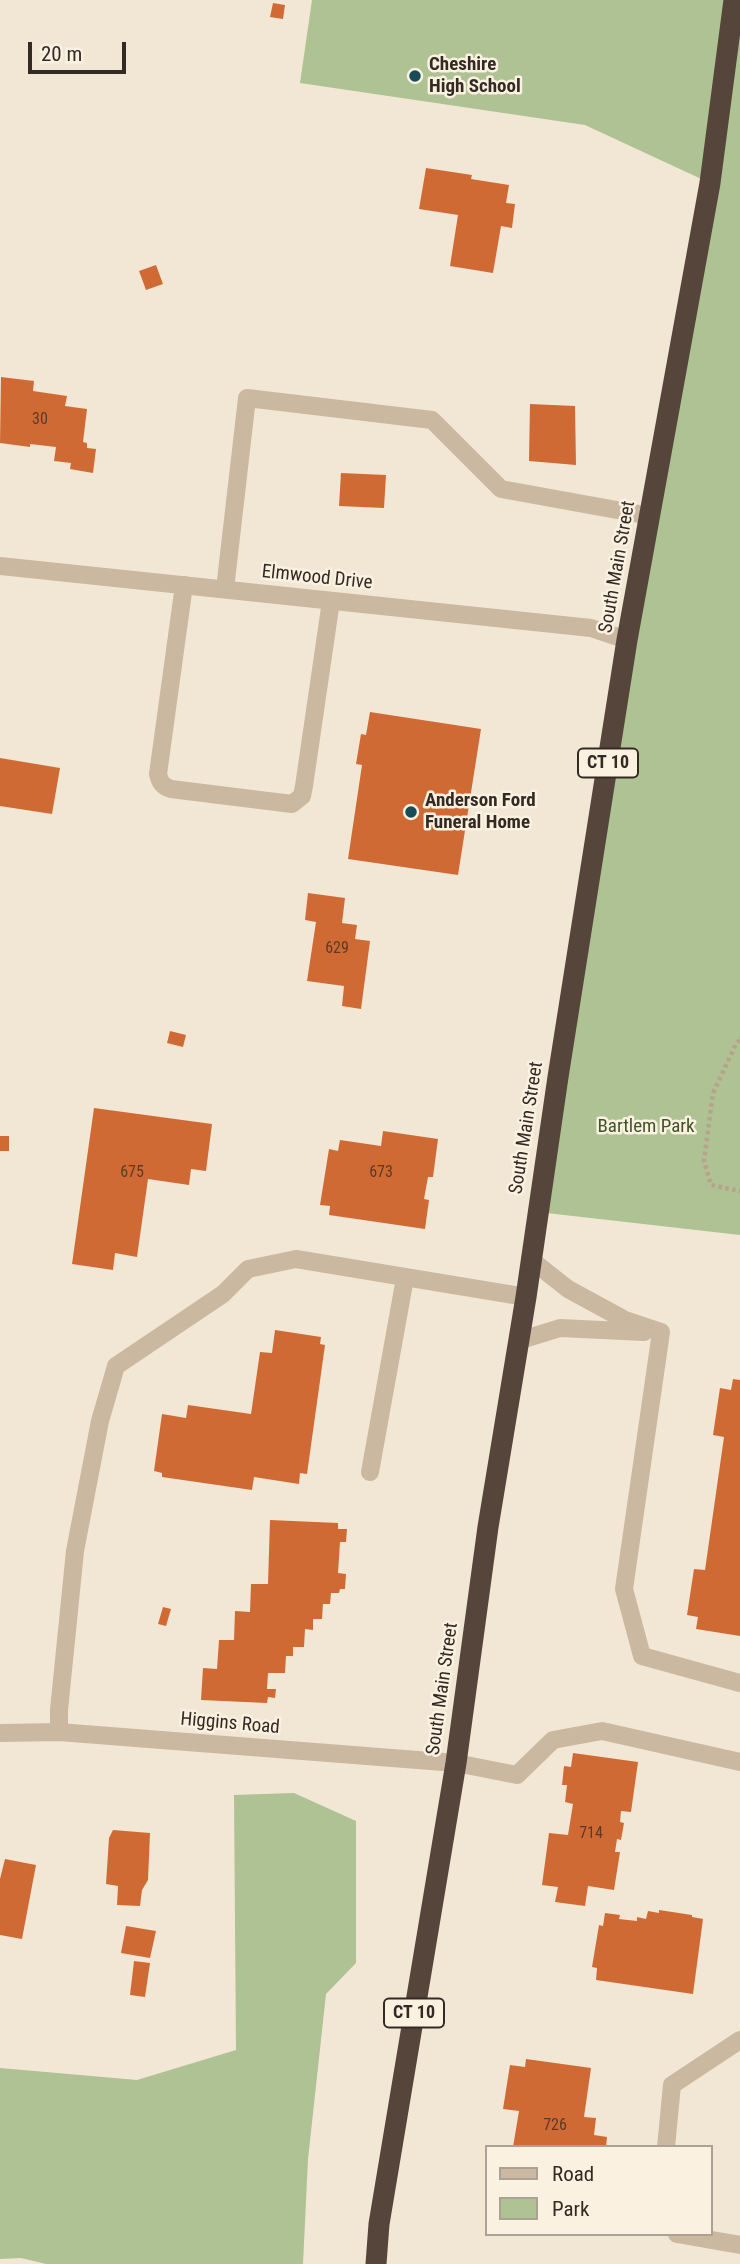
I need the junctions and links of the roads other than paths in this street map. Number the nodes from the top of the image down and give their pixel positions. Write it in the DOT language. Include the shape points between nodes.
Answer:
graph roads {
  1 [pos="734,0"];
  2 [pos="650,516"];
  3 [pos="0,566"];
  4 [pos="184,585"];
  5 [pos="225,589"];
  6 [pos="331,601"];
  7 [pos="627,640"];
  8 [pos="530,1259"];
  9 [pos="405,1278"];
  10 [pos="526,1297"];
  11 [pos="661,1332"];
  12 [pos="518,1341"];
  13 [pos="370,1472"];
  14 [pos="740,1682"];
  15 [pos="59,1732"];
  16 [pos="0,1733"];
  17 [pos="740,1762"];
  18 [pos="456,1763"];
  19 [pos="740,2040"];
  20 [pos="666,2145"];
  21 [pos="688,2236"];
  22 [pos="740,2245"];
  23 [pos="376,2264"];
  1 -- 2 [label="highway, South Main Street / CT 10" via="710,183"];
  2 -- 5 [label="street" via="501,489 432,420 247,398"];
  2 -- 7 [label="highway, South Main Street / CT 10"];
  3 -- 4 [label="street, Elmwood Drive"];
  4 -- 5 [label="street, Elmwood Drive"];
  4 -- 6 [label="street" via="160,783 171,789 292,804 302,796 304,786"];
  5 -- 6 [label="street, Elmwood Drive"];
  6 -- 7 [label="street, Elmwood Drive" via="591,628"];
  7 -- 8 [label="highway, South Main Street / CT 10"];
  8 -- 10 [label="highway, South Main Street / CT 10"];
  8 -- 11 [label="street" via="568,1289 625,1320"];
  9 -- 10 [label="street"];
  9 -- 13 [label="street"];
  9 -- 15 [label="street" via="296,1259 248,1269 223,1294 116,1366 100,1421 75,1551"];
  10 -- 12 [label="highway, South Main Street / CT 10"];
  11 -- 12 [label="street" via="559,1328"];
  11 -- 14 [label="street" via="624,1589 642,1656"];
  12 -- 18 [label="highway, South Main Street / CT 10"];
  15 -- 16 [label="street, Higgins Road"];
  15 -- 18 [label="street, Higgins Road"];
  17 -- 18 [label="street, Higgins Road" via="602,1731 554,1740 517,1775"];
  18 -- 23 [label="highway, South Main Street / CT 10"];
  19 -- 20 [label="street" via="672,2085"];
  21 -- 22 [label="street"];
}
